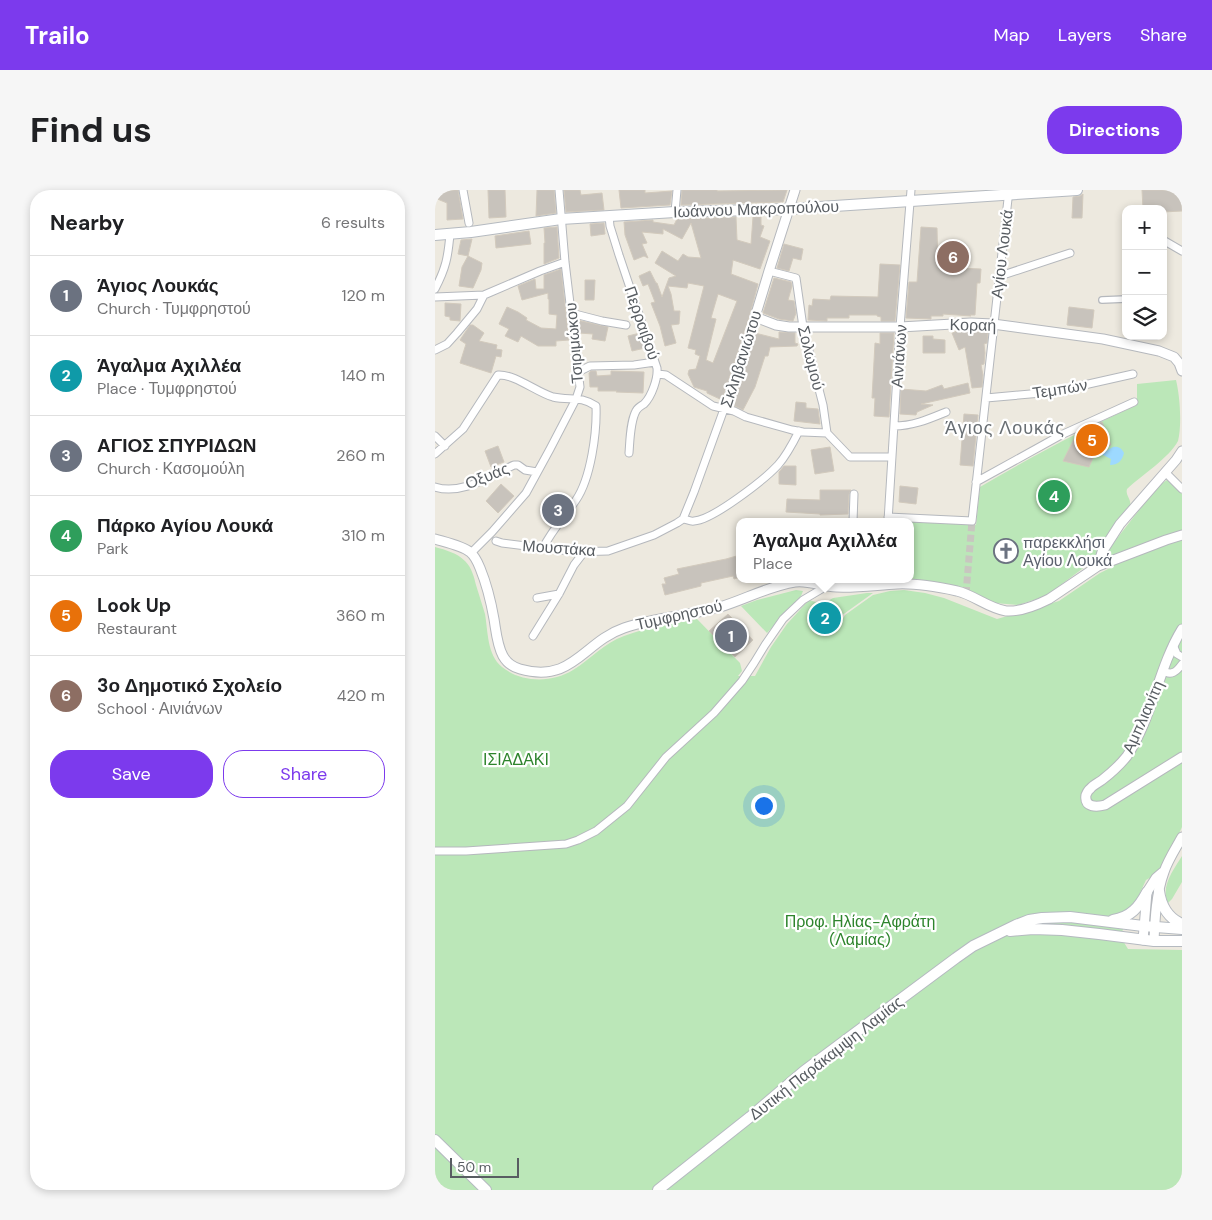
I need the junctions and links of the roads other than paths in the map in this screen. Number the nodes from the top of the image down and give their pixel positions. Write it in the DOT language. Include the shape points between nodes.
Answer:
graph roads {
  1 [pos="463,190"];
  2 [pos="559,190"];
  3 [pos="677,190"];
  4 [pos="795,190"];
  5 [pos="911,190"];
  6 [pos="1077,190"];
  7 [pos="1009,192"];
  8 [pos="911,201"];
  9 [pos="789,209"];
  10 [pos="675,212"];
  11 [pos="609,216"];
  12 [pos="561,219"];
  13 [pos="469,223"];
  14 [pos="450,234"];
  15 [pos="435,235"];
  16 [pos="1167,242"];
  17 [pos="1182,250"];
  18 [pos="1070,253"];
  19 [pos="565,262"];
  20 [pos="769,270"];
  21 [pos="1000,276"];
  22 [pos="435,289"];
  23 [pos="484,295"];
  24 [pos="435,297"];
  25 [pos="1122,299"];
  26 [pos="1102,300"];
  27 [pos="571,313"];
  28 [pos="755,317"];
  29 [pos="993,324"];
  30 [pos="626,325"];
  31 [pos="803,327"];
  32 [pos="900,327"];
  33 [pos="435,350"];
  34 [pos="655,362"];
  35 [pos="1182,371"];
  36 [pos="578,372"];
  37 [pos="658,374"];
  38 [pos="1133,374"];
  39 [pos="986,398"];
  40 [pos="576,399"];
  41 [pos="1134,402"];
  42 [pos="724,409"];
  43 [pos="946,412"];
  44 [pos="894,426"];
  45 [pos="799,432"];
  46 [pos="827,433"];
  47 [pos="435,436"];
  48 [pos="445,446"];
  49 [pos="1182,451"];
  50 [pos="629,453"];
  51 [pos="435,454"];
  52 [pos="892,457"];
  53 [pos="1179,460"];
  54 [pos="537,472"];
  55 [pos="1165,472"];
  56 [pos="976,482"];
  57 [pos="435,487"];
  58 [pos="1182,489"];
  59 [pos="854,494"];
  60 [pos="853,518"];
  61 [pos="888,518"];
  62 [pos="914,520"];
  63 [pos="680,521"];
  64 [pos="1182,535"];
  65 [pos="435,539"];
  66 [pos="497,541"];
  67 [pos="543,548"];
  68 [pos="584,552"];
  69 [pos="471,553"];
  70 [pos="1098,566"];
  71 [pos="792,583"];
  72 [pos="803,583"];
  73 [pos="844,585"];
  74 [pos="825,587"];
  75 [pos="559,594"];
  76 [pos="537,598"];
  77 [pos="1182,629"];
  78 [pos="533,636"];
  79 [pos="1173,645"];
  80 [pos="1182,656"];
  81 [pos="1182,664"];
  82 [pos="1163,670"];
  83 [pos="1182,757"];
  84 [pos="1182,837"];
  85 [pos="435,851"];
  86 [pos="1165,870"];
  87 [pos="1159,890"];
  88 [pos="1147,892"];
  89 [pos="1108,922"];
  90 [pos="1182,924"];
  91 [pos="1143,926"];
  92 [pos="1155,927"];
  93 [pos="1182,930"];
  94 [pos="999,933"];
  95 [pos="1143,940"];
  96 [pos="1154,941"];
  97 [pos="1182,941"];
  98 [pos="435,1140"];
  99 [pos="486,1190"];
  100 [pos="658,1190"];
  1 -- 13 [label="street"];
  2 -- 12 [label="street, Τσιριμώκου"];
  3 -- 10 [label="street"];
  4 -- 9 [label="street, Σκληβανιώτου"];
  5 -- 8 [label="street, Αινιάνων"];
  6 -- 7 [label="main road, Ιωάννου Μακροπούλου"];
  7 -- 8 [label="main road, Ιωάννου Μακροπούλου"];
  7 -- 21 [label="street, Αγίου Λουκά"];
  8 -- 9 [label="main road, Ιωάννου Μακροπούλου"];
  8 -- 32 [label="street, Αινιάνων"];
  9 -- 10 [label="main road, Ιωάννου Μακροπούλου"];
  9 -- 20 [label="street, Σκληβανιώτου"];
  10 -- 11 [label="main road, Ιωάννου Μακροπούλου"];
  11 -- 12 [label="main road, Ιωάννου Μακροπούλου"];
  11 -- 34 [label="street, Περραιβού"];
  12 -- 14 [label="main road, Ιωάννου Μακροπούλου"];
  12 -- 19 [label="street, Τσιριμώκου"];
  14 -- 15 [label="main road, Ιωάννου Μακροπούλου"];
  14 -- 22 [label="street" via="447,260"];
  16 -- 17 [label="street"];
  18 -- 21 [label="street"];
  19 -- 23 [label="street"];
  19 -- 27 [label="street, Τσιριμώκου"];
  20 -- 28 [label="street, Σκληβανιώτου"];
  20 -- 31 [label="street, Σολωμού" via="796,278"];
  21 -- 29 [label="street, Αγίου Λουκά"];
  23 -- 24 [label="street"];
  23 -- 33 [label="street" via="477,309 447,344"];
  25 -- 26 [label="street"];
  27 -- 30 [label="street"];
  27 -- 36 [label="street, Τσιριμώκου"];
  28 -- 31 [label="street, Κοραή" via="776,325"];
  28 -- 42 [label="street, Σκληβανιώτου"];
  29 -- 32 [label="street, Κοραή"];
  29 -- 35 [label="street, Κοραή" via="1103,339 1159,352 1174,357"];
  29 -- 39 [label="street, Αγίου Λουκά"];
  31 -- 32 [label="street, Κοραή"];
  31 -- 46 [label="street, Σολωμού"];
  32 -- 44 [label="street, Αινιάνων"];
  34 -- 36 [label="street" via="590,366"];
  34 -- 37 [label="street, Περραιβού"];
  36 -- 40 [label="street, Τσιριμώκου" via="580,387"];
  37 -- 42 [label="street" via="708,404"];
  37 -- 50 [label="street, Περραιβού" via="646,402 636,410 633,418"];
  38 -- 39 [label="street, Τεμπών" via="1053,392"];
  39 -- 56 [label="street, Αγίου Λουκά"];
  40 -- 48 [label="street" via="553,397 498,375 466,425"];
  40 -- 54 [label="street, Τσιριμώκου"];
  40 -- 67 [label="street" via="596,406 593,446 582,489"];
  41 -- 56 [label="street" via="1061,435"];
  42 -- 45 [label="street"];
  42 -- 63 [label="street, Σκληβανιώτου"];
  43 -- 44 [label="street" via="907,426"];
  44 -- 52 [label="street, Αινιάνων"];
  45 -- 46 [label="street"];
  45 -- 63 [label="street, Μουστάκα" via="777,465 751,488 711,515 693,522"];
  46 -- 52 [label="street" via="850,457"];
  47 -- 48 [label="street"];
  48 -- 51 [label="street"];
  49 -- 53 [label="street"];
  52 -- 61 [label="street, Αινιάνων"];
  53 -- 55 [label="street"];
  54 -- 57 [label="street, Οξυάς" via="514,465 471,485 443,490"];
  54 -- 69 [label="street, Τσιριμώκου" via="526,493"];
  55 -- 58 [label="street"];
  55 -- 70 [label="street" via="1120,524 1102,552"];
  56 -- 62 [label="street, Αγίου Λουκά" via="972,521"];
  59 -- 60 [label="street"];
  63 -- 68 [label="street, Μουστάκα" via="654,535 608,551"];
  64 -- 70 [label="street"];
  65 -- 69 [label="street"];
  66 -- 67 [label="street, Μουστάκα"];
  67 -- 68 [label="street, Μουστάκα"];
  68 -- 75 [label="street"];
  69 -- 71 [label="street, Τυμφρηστού" via="490,596 502,654 513,666 531,672 565,668 610,634 629,626 719,607"];
  70 -- 73 [label="street" via="1041,603 1013,611 993,607 963,593 927,586"];
  72 -- 74 [label="street, Τυμφρηστού"];
  73 -- 74 [label="street, Τυμφρηστού"];
  74 -- 85 [label="street" via="803,600 783,618 742,681 666,757 627,806 596,832 566,844 466,852"];
  75 -- 76 [label="street"];
  75 -- 78 [label="street"];
  77 -- 79 [label="street, Αμπλιανίτη"];
  79 -- 80 [label="street" via="1177,654"];
  79 -- 82 [label="street, Αμπλιανίτη"];
  81 -- 82 [label="street" via="1173,673"];
  82 -- 83 [label="street, Αμπλιανίτη" via="1149,712 1132,747 1122,762 1089,789 1087,803 1096,807 1105,805"];
  84 -- 86 [label="street"];
  86 -- 87 [label="street"];
  86 -- 88 [label="street"];
  87 -- 90 [label="main road" via="1161,903"];
  87 -- 92 [label="street"];
  88 -- 89 [label="main road" via="1131,913"];
  88 -- 91 [label="street"];
  89 -- 91 [label="main road, Δυτική Παράκαμψη Λαμίας"];
  89 -- 94 [label="main road, Δυτική Παράκαμψη Λαμίας" via="1070,917 1042,918 1022,922"];
  91 -- 92 [label="main road, Δυτική Παράκαμψη Λαμίας"];
  91 -- 95 [label="street"];
  92 -- 93 [label="main road, Δυτική Παράκαμψη Λαμίας"];
  92 -- 96 [label="street"];
  94 -- 95 [label="main road, Δυτική Παράκαμψη Λαμίας" via="1046,929"];
  94 -- 100 [label="main road, Δυτική Παράκαμψη Λαμίας" via="973,946 831,1050"];
  95 -- 96 [label="main road, Δυτική Παράκαμψη Λαμίας"];
  96 -- 97 [label="main road"];
  98 -- 99 [label="main road"];
}
